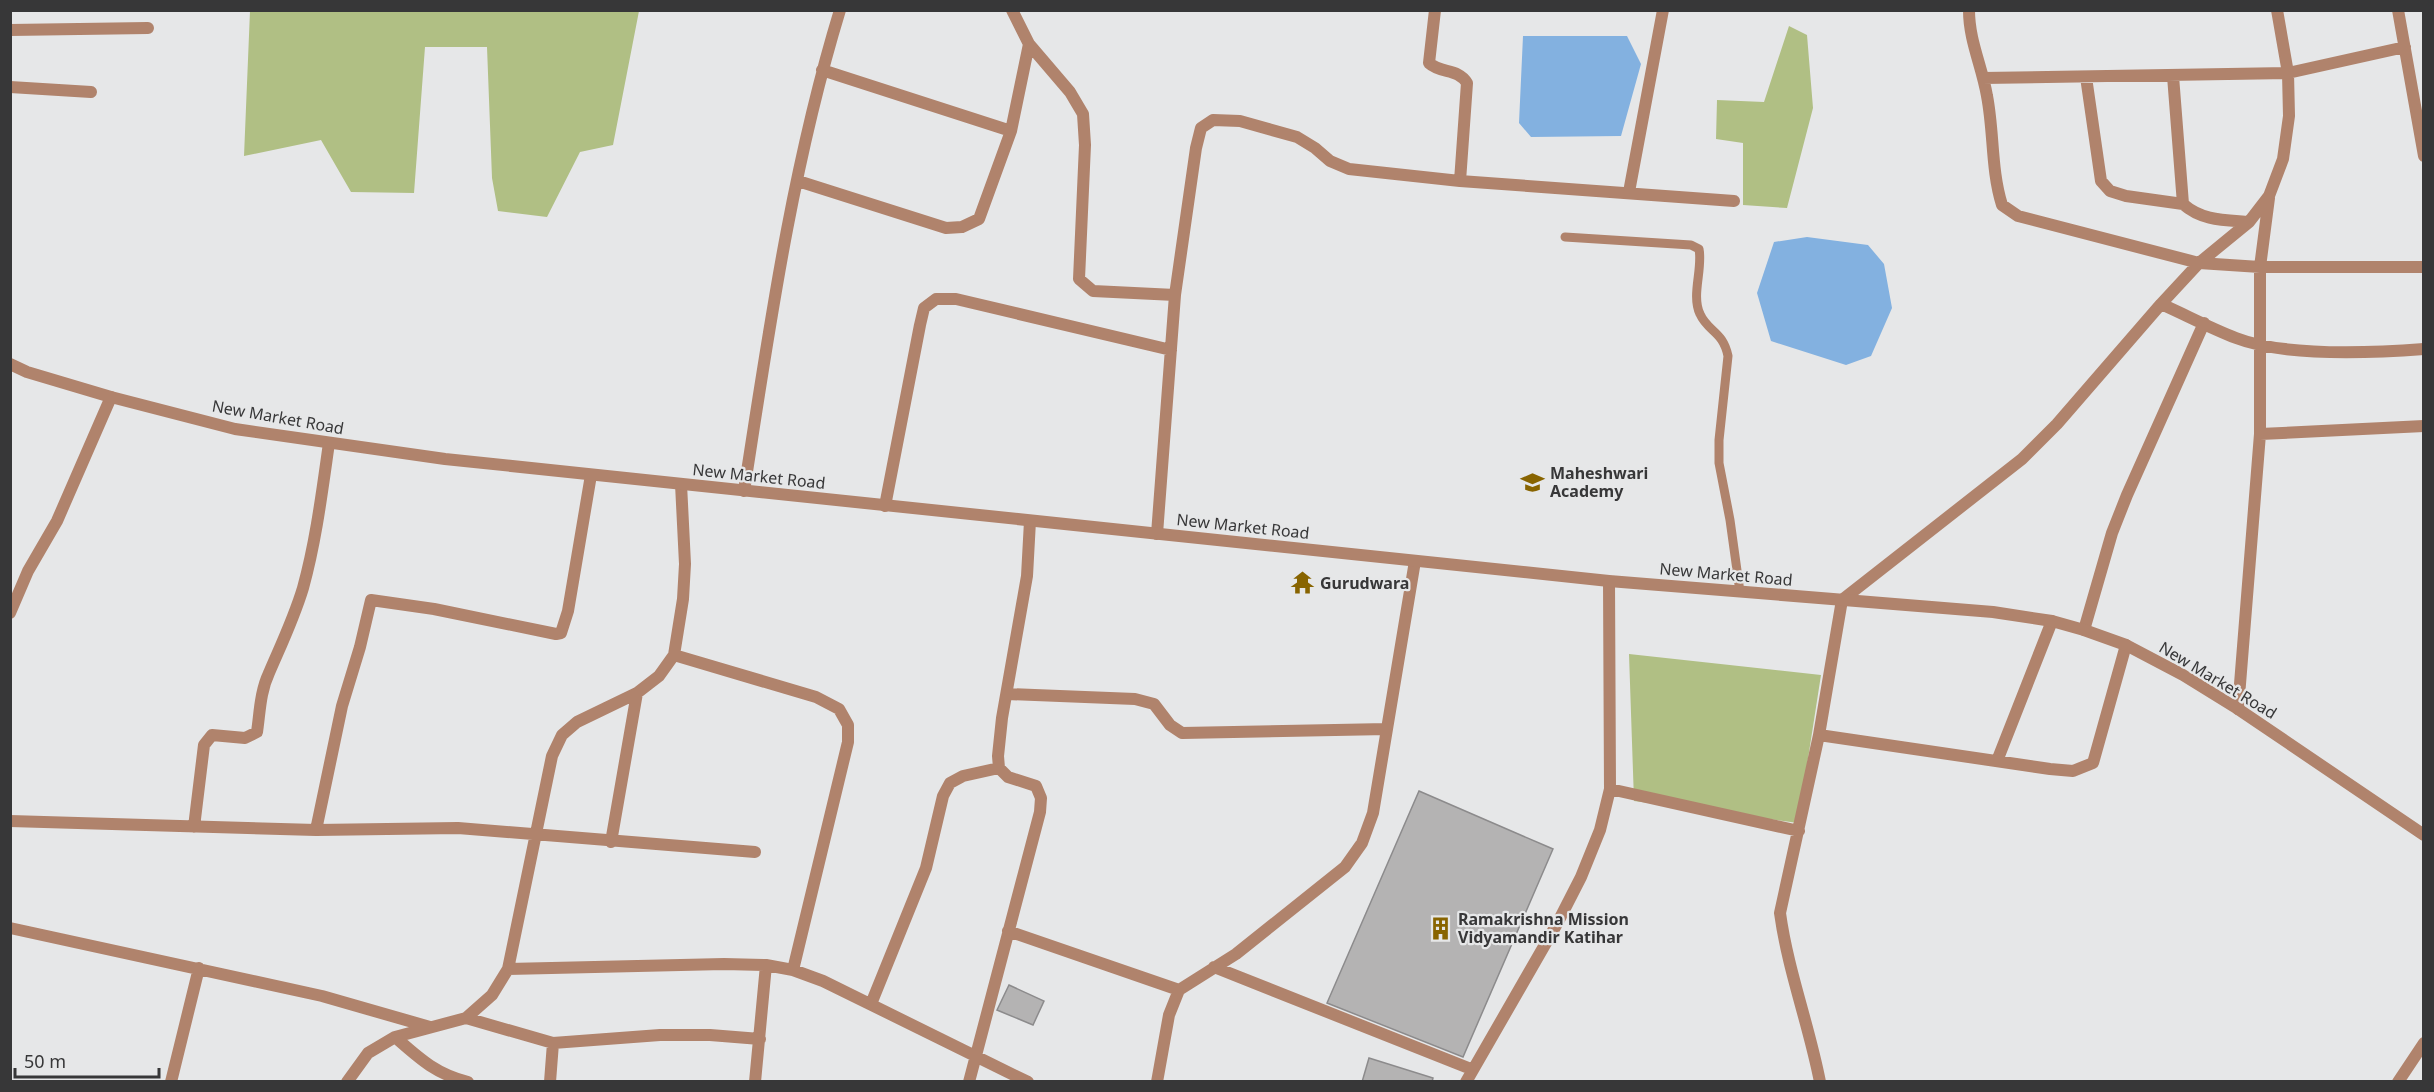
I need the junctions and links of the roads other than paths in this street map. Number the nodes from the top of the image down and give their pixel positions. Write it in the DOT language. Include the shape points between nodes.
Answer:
graph roads {
  1 [pos="840,10"];
  2 [pos="1012,10"];
  3 [pos="1435,10"];
  4 [pos="1663,10"];
  5 [pos="1969,10"];
  6 [pos="2277,10"];
  7 [pos="2398,10"];
  8 [pos="148,28"];
  9 [pos="10,30"];
  10 [pos="1029,44"];
  11 [pos="2405,47"];
  12 [pos="822,70"];
  13 [pos="2288,73"];
  14 [pos="2173,76"];
  15 [pos="2086,77"];
  16 [pos="1983,78"];
  17 [pos="10,87"];
  18 [pos="91,92"];
  19 [pos="1011,131"];
  20 [pos="2424,156"];
  21 [pos="798,181"];
  22 [pos="1460,181"];
  23 [pos="1629,192"];
  24 [pos="2269,196"];
  25 [pos="1734,201"];
  26 [pos="2183,204"];
  27 [pos="2249,222"];
  28 [pos="1565,237"];
  29 [pos="2199,262"];
  30 [pos="2260,267"];
  31 [pos="2424,267"];
  32 [pos="1175,295"];
  33 [pos="2161,304"];
  34 [pos="2204,323"];
  35 [pos="2260,345"];
  36 [pos="2424,349"];
  37 [pos="1171,350"];
  38 [pos="10,364"];
  39 [pos="111,397"];
  40 [pos="2424,426"];
  41 [pos="2260,434"];
  42 [pos="329,443"];
  43 [pos="591,475"];
  44 [pos="681,484"];
  45 [pos="744,491"];
  46 [pos="885,506"];
  47 [pos="1030,521"];
  48 [pos="1157,534"];
  49 [pos="1415,561"];
  50 [pos="1609,581"];
  51 [pos="1740,592"];
  52 [pos="1842,600"];
  53 [pos="10,613"];
  54 [pos="2052,621"];
  55 [pos="2084,630"];
  56 [pos="2126,645"];
  57 [pos="674,655"];
  58 [pos="637,693"];
  59 [pos="1007,694"];
  60 [pos="2238,709"];
  61 [pos="1387,729"];
  62 [pos="1818,735"];
  63 [pos="1997,761"];
  64 [pos="999,768"];
  65 [pos="1610,789"];
  66 [pos="10,821"];
  67 [pos="194,827"];
  68 [pos="316,830"];
  69 [pos="1799,831"];
  70 [pos="536,833"];
  71 [pos="2424,836"];
  72 [pos="611,842"];
  73 [pos="755,852"];
  74 [pos="10,928"];
  75 [pos="1008,931"];
  76 [pos="766,965"];
  77 [pos="1214,967"];
  78 [pos="199,968"];
  79 [pos="508,969"];
  80 [pos="793,970"];
  81 [pos="1179,990"];
  82 [pos="871,1004"];
  83 [pos="466,1018"];
  84 [pos="431,1027"];
  85 [pos="395,1037"];
  86 [pos="760,1038"];
  87 [pos="553,1043"];
  88 [pos="2424,1044"];
  89 [pos="974,1055"];
  90 [pos="1471,1069"];
  91 [pos="171,1082"];
  92 [pos="347,1082"];
  93 [pos="468,1082"];
  94 [pos="550,1082"];
  95 [pos="755,1082"];
  96 [pos="969,1082"];
  97 [pos="1028,1082"];
  98 [pos="1157,1082"];
  99 [pos="1466,1082"];
  100 [pos="1820,1082"];
  101 [pos="2398,1082"];
  1 -- 12 [label="street"];
  2 -- 10 [label="street"];
  3 -- 22 [label="street" via="1429,63 1436,69 1463,76 1467,83"];
  4 -- 23 [label="street"];
  5 -- 16 [label="street" via="1973,48"];
  6 -- 13 [label="street"];
  7 -- 11 [label="street"];
  8 -- 9 [label="street"];
  10 -- 19 [label="street"];
  10 -- 32 [label="street" via="1070,92 1083,114 1079,279 1093,291"];
  11 -- 13 [label="street"];
  11 -- 20 [label="street"];
  12 -- 19 [label="street"];
  12 -- 21 [label="street"];
  13 -- 14 [label="street"];
  13 -- 24 [label="street" via="2289,116 2283,159"];
  14 -- 15 [label="street"];
  14 -- 26 [label="street"];
  15 -- 16 [label="street"];
  15 -- 26 [label="street" via="2101,181 2110,191 2126,196"];
  16 -- 29 [label="street" via="1996,186 2002,205 2018,216"];
  17 -- 18 [label="street"];
  19 -- 21 [label="street" via="979,219 962,227 946,228"];
  21 -- 45 [label="street" via="779,272"];
  22 -- 23 [label="street"];
  22 -- 32 [label="street" via="1349,169 1330,161 1297,137 1240,121 1213,120 1201,128 1196,148"];
  23 -- 25 [label="street"];
  24 -- 27 [label="street"];
  24 -- 30 [label="street"];
  26 -- 27 [label="street" via="2210,219"];
  27 -- 29 [label="street"];
  28 -- 51 [label="lane" via="1691,245 1699,249 1697,303 1700,314 1725,343 1728,356 1719,463"];
  29 -- 30 [label="street"];
  29 -- 33 [label="street"];
  30 -- 31 [label="street"];
  30 -- 35 [label="street"];
  32 -- 37 [label="street"];
  33 -- 34 [label="street"];
  33 -- 52 [label="street" via="2022,459"];
  34 -- 35 [label="street"];
  34 -- 55 [label="street" via="2127,495"];
  35 -- 36 [label="street" via="2312,351"];
  35 -- 41 [label="street"];
  37 -- 46 [label="street" via="956,299 936,299 924,308 922,316"];
  37 -- 48 [label="street"];
  38 -- 39 [label="street, New Market Road"];
  39 -- 42 [label="street, New Market Road" via="235,429"];
  39 -- 53 [label="street" via="57,521 28,571"];
  40 -- 41 [label="street"];
  41 -- 60 [label="street"];
  42 -- 43 [label="street, New Market Road"];
  42 -- 67 [label="street" via="304,586 268,674 257,732 245,738 212,735 204,745"];
  43 -- 44 [label="street, New Market Road"];
  43 -- 68 [label="street" via="561,633 371,600 342,706"];
  44 -- 45 [label="street, New Market Road"];
  44 -- 57 [label="street" via="685,564"];
  45 -- 46 [label="street, New Market Road"];
  46 -- 47 [label="street, New Market Road"];
  47 -- 48 [label="street, New Market Road"];
  47 -- 59 [label="street" via="1027,576"];
  48 -- 49 [label="street, New Market Road"];
  49 -- 50 [label="street, New Market Road"];
  49 -- 61 [label="street"];
  50 -- 51 [label="street, New Market Road"];
  50 -- 65 [label="street"];
  51 -- 52 [label="street, New Market Road"];
  52 -- 54 [label="street, New Market Road" via="1993,612"];
  52 -- 62 [label="street"];
  54 -- 55 [label="street, New Market Road"];
  54 -- 63 [label="street"];
  55 -- 56 [label="street, New Market Road"];
  56 -- 60 [label="street, New Market Road"];
  56 -- 63 [label="street" via="2092,763 2073,771"];
  57 -- 58 [label="street" via="659,676"];
  57 -- 80 [label="street" via="816,697 839,708 848,725 848,742"];
  58 -- 70 [label="street" via="578,722 562,735 552,756"];
  58 -- 72 [label="street"];
  59 -- 61 [label="street" via="1135,699 1154,704 1170,725 1182,733"];
  59 -- 64 [label="street"];
  60 -- 71 [label="street, New Market Road"];
  61 -- 77 [label="street" via="1373,813 1362,843 1345,867 1236,954"];
  62 -- 63 [label="street"];
  62 -- 69 [label="street"];
  64 -- 75 [label="street" via="1008,777 1036,786 1041,798"];
  64 -- 82 [label="street" via="950,783 943,796 926,868"];
  65 -- 69 [label="street"];
  65 -- 90 [label="street" via="1600,830 1581,877"];
  66 -- 67 [label="street"];
  67 -- 68 [label="street"];
  68 -- 70 [label="street" via="458,828"];
  69 -- 100 [label="street" via="1780,913"];
  70 -- 72 [label="street"];
  70 -- 79 [label="street"];
  72 -- 73 [label="street"];
  74 -- 78 [label="street"];
  75 -- 81 [label="street"];
  75 -- 89 [label="street"];
  76 -- 79 [label="street"];
  76 -- 80 [label="street"];
  76 -- 86 [label="street"];
  77 -- 81 [label="street"];
  77 -- 90 [label="street"];
  78 -- 84 [label="street" via="322,996"];
  78 -- 91 [label="street"];
  79 -- 83 [label="street" via="492,995"];
  80 -- 82 [label="street"];
  81 -- 98 [label="street" via="1169,1015"];
  82 -- 89 [label="street"];
  83 -- 84 [label="street"];
  83 -- 87 [label="street"];
  84 -- 85 [label="street"];
  85 -- 92 [label="street" via="368,1053"];
  85 -- 93 [label="street" via="430,1067 447,1077"];
  86 -- 87 [label="street" via="660,1035"];
  86 -- 95 [label="street"];
  87 -- 94 [label="street"];
  88 -- 101 [label="street"];
  89 -- 96 [label="street"];
  89 -- 97 [label="street"];
  90 -- 99 [label="street"];
}
